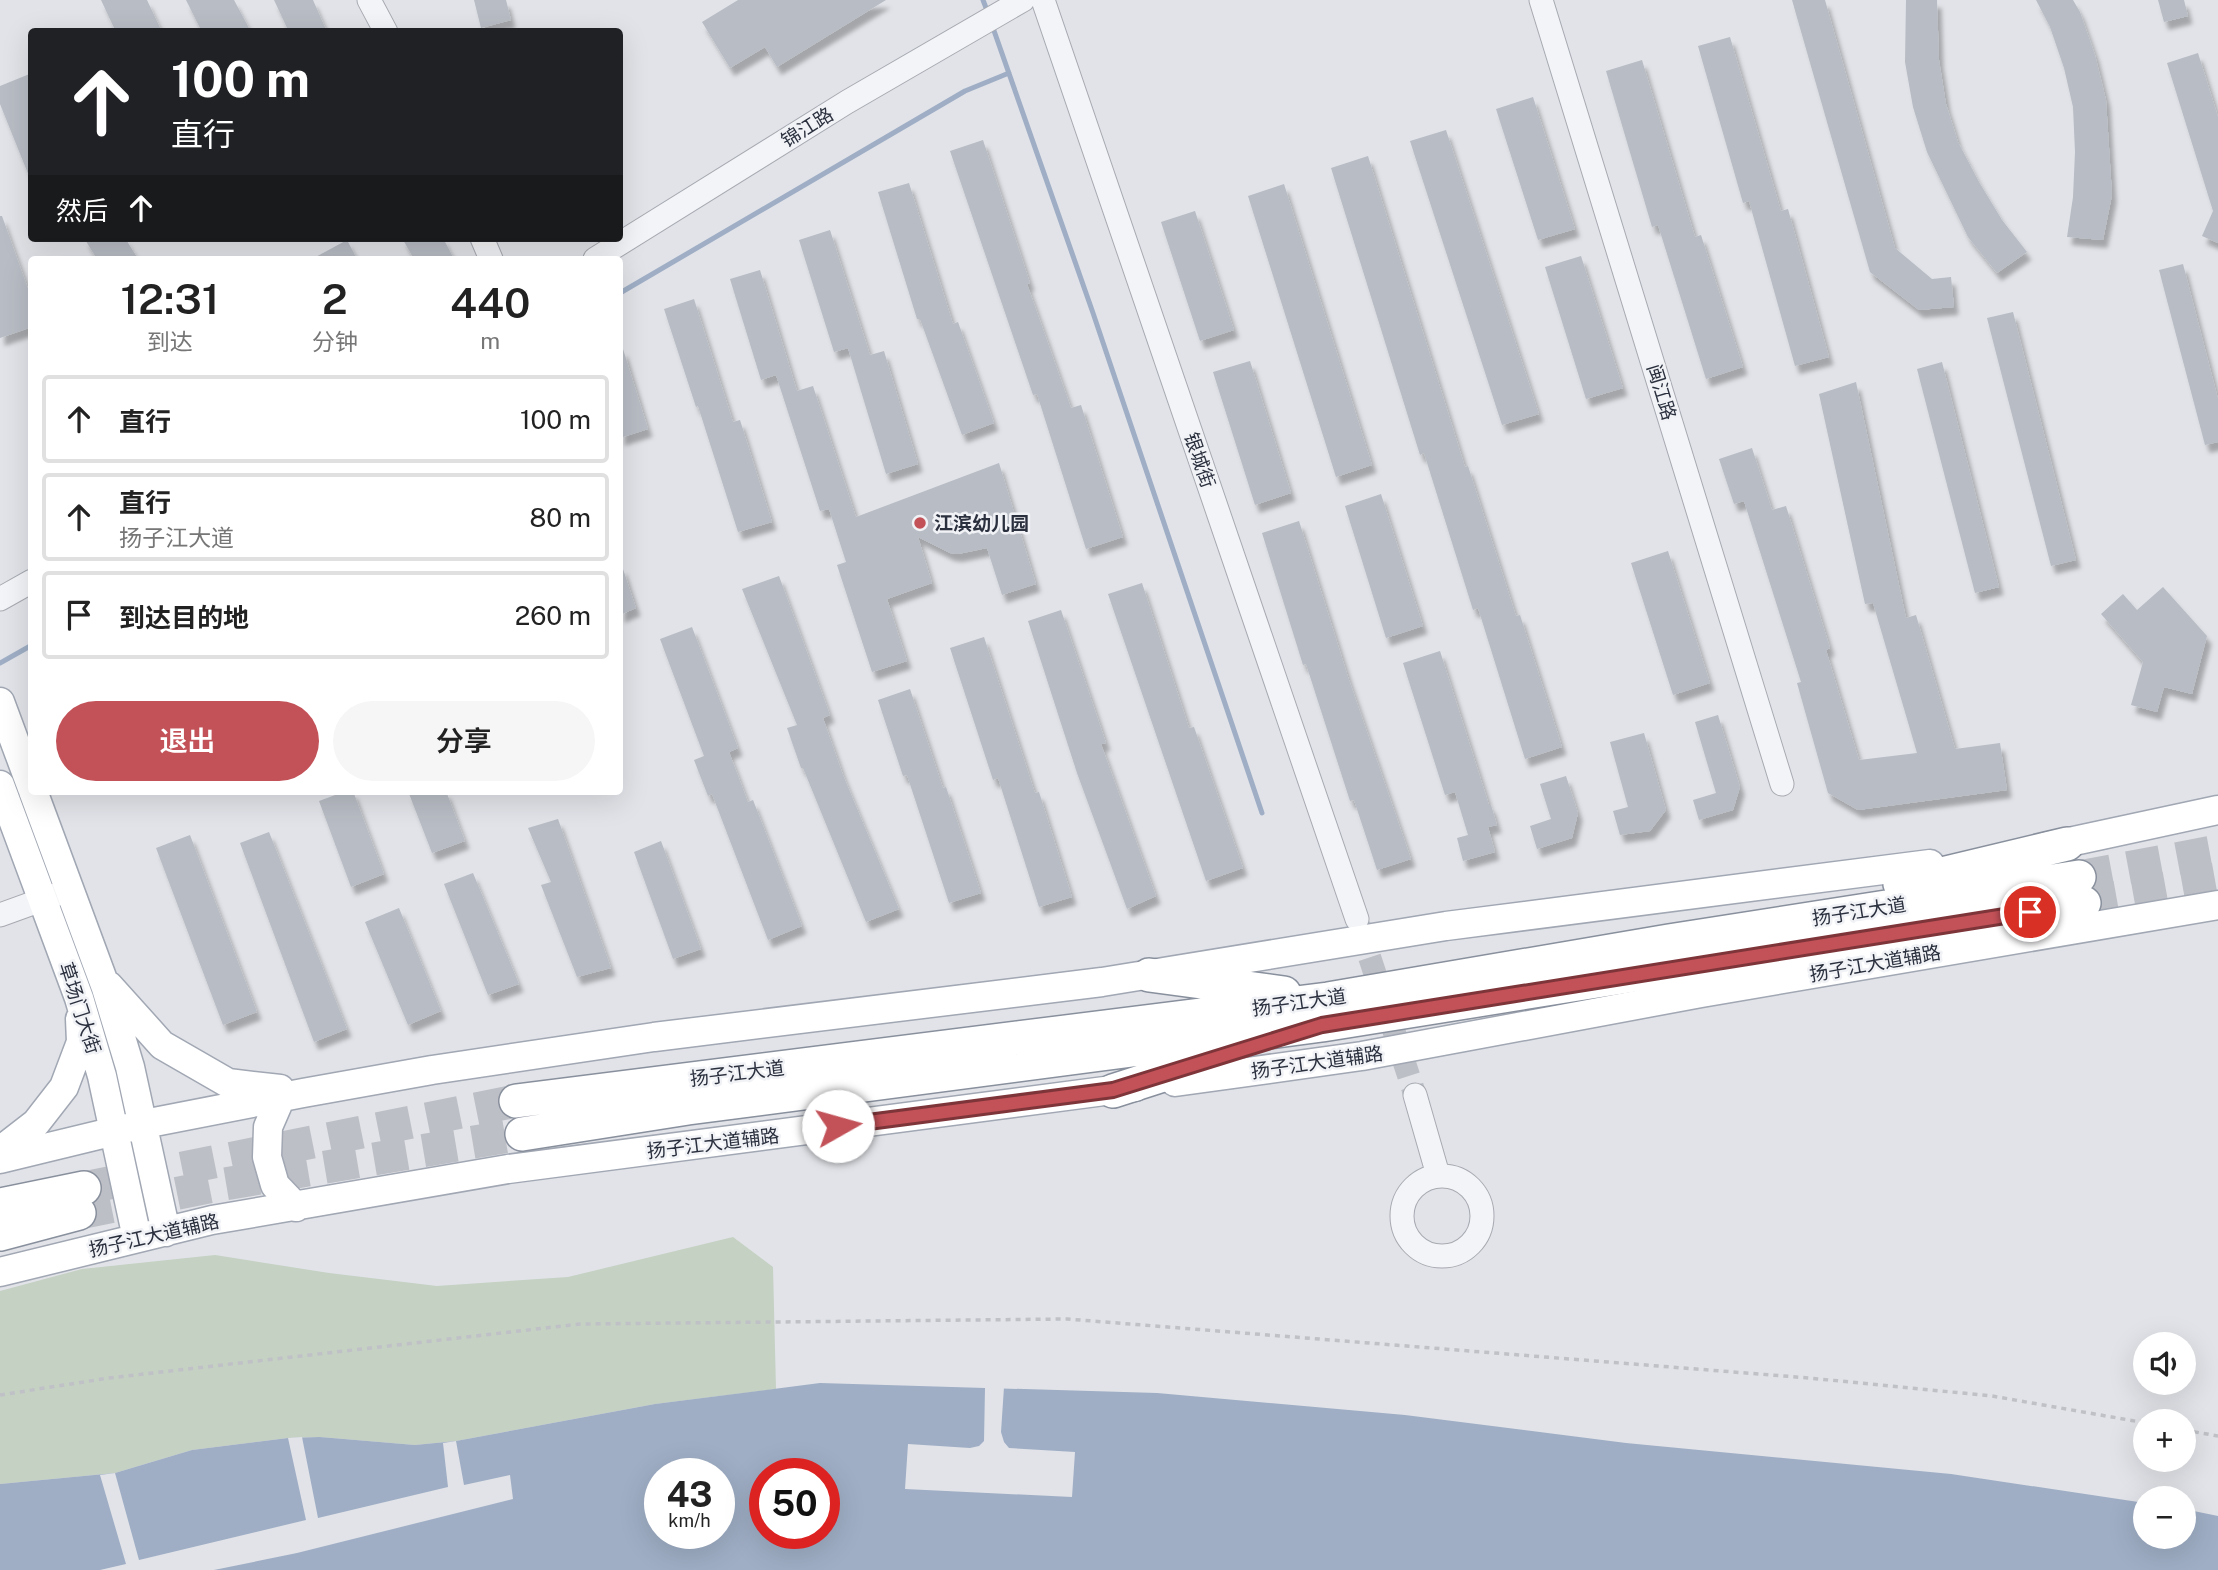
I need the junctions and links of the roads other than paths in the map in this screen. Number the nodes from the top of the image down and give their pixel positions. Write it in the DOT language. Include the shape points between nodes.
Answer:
graph roads {
  1 [pos="369,0"];
  2 [pos="1024,0"];
  3 [pos="1043,0"];
  4 [pos="1541,0"];
  5 [pos="384,28"];
  6 [pos="622,242"];
  7 [pos="623,242"];
  8 [pos="600,256"];
  9 [pos="28,583"];
  10 [pos="0,599"];
  11 [pos="0,702"];
  12 [pos="28,778"];
  13 [pos="1782,784"];
  14 [pos="0,785"];
  15 [pos="34,795"];
  16 [pos="2218,810"];
  17 [pos="2067,844"];
  18 [pos="69,890"];
  19 [pos="42,901"];
  20 [pos="2218,905"];
  21 [pos="0,915"];
  22 [pos="1357,919"];
  23 [pos="1669,941"];
  24 [pos="1149,975"];
  25 [pos="102,978"];
  26 [pos="79,998"];
  27 [pos="1325,1012"];
  28 [pos="1113,1090"];
  29 [pos="292,1095"];
  30 [pos="1415,1096"];
  31 [pos="516,1101"];
  32 [pos="144,1124"];
  33 [pos="115,1131"];
  34 [pos="522,1133"];
  35 [pos="0,1151"];
  36 [pos="0,1159"];
  37 [pos="1438,1175"];
  38 [pos="0,1205"];
  39 [pos="296,1207"];
  40 [pos="166,1232"];
  41 [pos="0,1234"];
  42 [pos="138,1238"];
  43 [pos="0,1272"];
  1 -- 5 [label="street"];
  2 -- 7 [label="street, 锦江路" via="847,102"];
  3 -- 22 [label="street, 银城街"];
  4 -- 13 [label="street, 闽江路"];
  6 -- 8 [label="street, 锦江路"];
  9 -- 10 [label="street"];
  11 -- 12 [label="main road, 草场门大街"];
  14 -- 19 [label="main road, 草场门大街"];
  15 -- 18 [label="main road, 草场门大街"];
  16 -- 17 [label="main road"];
  17 -- 23 [label="highway"];
  17 -- 24 [label="main road" via="1446,926"];
  18 -- 19 [label="street"];
  18 -- 25 [label="main road, 草场门大街"];
  19 -- 21 [label="street"];
  19 -- 26 [label="main road, 草场门大街"];
  20 -- 28 [label="main road, 扬子江大道辅路" via="1362,1056"];
  23 -- 27 [label="highway, 扬子江大道"];
  23 -- 27 [label="highway, 扬子江大道" via="2081,890"];
  24 -- 27 [label="highway"];
  24 -- 29 [label="main road" via="654,1037"];
  25 -- 29 [label="main road" via="162,1045 228,1083"];
  25 -- 32 [label="main road, 草场门大街"];
  26 -- 33 [label="main road, 草场门大街"];
  26 -- 35 [label="main road" via="80,1042 64,1087 36,1123"];
  27 -- 28 [label="highway"];
  27 -- 31 [label="highway, 扬子江大道"];
  27 -- 34 [label="highway, 扬子江大道"];
  28 -- 39 [label="main road, 扬子江大道辅路" via="508,1169"];
  29 -- 32 [label="main road"];
  29 -- 39 [label="main road" via="268,1127 267,1157 275,1185"];
  30 -- 37 [label="street"];
  32 -- 33 [label="main road"];
  32 -- 40 [label="main road, 草场门大街"];
  33 -- 36 [label="main road"];
  33 -- 42 [label="main road, 草场门大街"];
  38 -- 41 [label="highway" via="82,1200"];
  39 -- 40 [label="main road, 扬子江大道辅路"];
  40 -- 42 [label="main road, 扬子江大道辅路"];
  42 -- 43 [label="main road, 扬子江大道辅路"];
}
